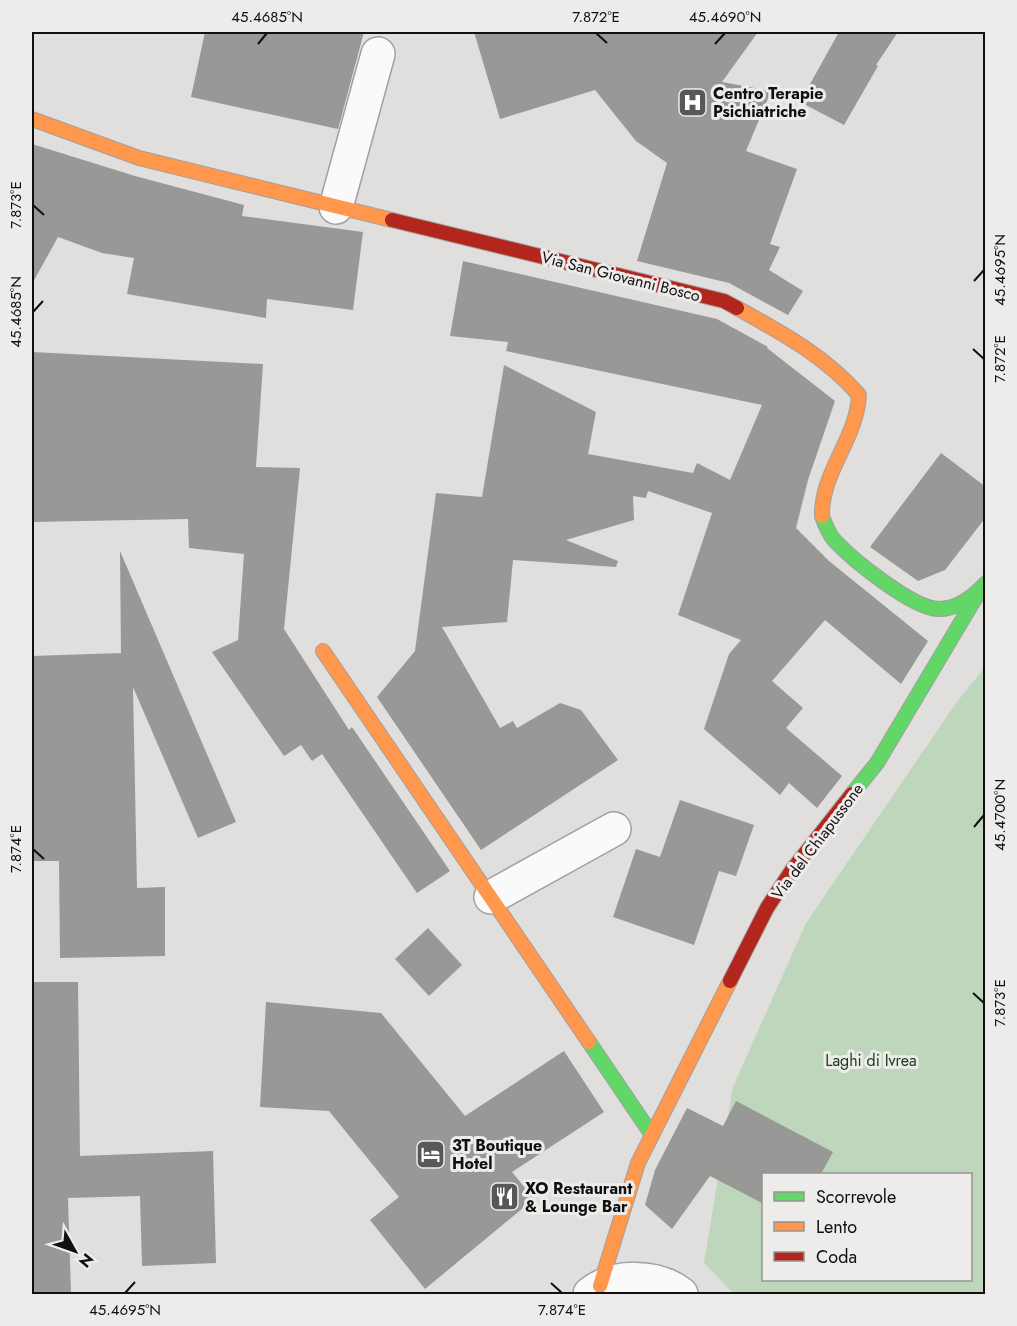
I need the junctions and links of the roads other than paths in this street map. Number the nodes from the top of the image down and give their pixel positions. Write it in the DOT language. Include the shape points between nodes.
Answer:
graph roads {
  1 [pos="378,54"];
  2 [pos="32,119"];
  3 [pos="336,207"];
  4 [pos="983,586"];
  5 [pos="323,651"];
  6 [pos="614,829"];
  7 [pos="491,897"];
  8 [pos="652,1135"];
  9 [pos="595,1290"];
  10 [pos="681,1294"];
  1 -- 3 [label="street"];
  2 -- 3 [label="street, Via San Giovanni Bosco" via="139,158"];
  3 -- 4 [label="street, Via San Giovanni Bosco" via="724,301 802,346 850,383 859,395 857,417 822,494 822,517 834,539 913,601 934,609 955,607"];
  4 -- 8 [label="street, Via del Chiapussone" via="877,763 792,870 767,908"];
  5 -- 7 [label="street"];
  6 -- 7 [label="street"];
  7 -- 8 [label="street"];
  8 -- 9 [label="street, Via del Chiapussone" via="638,1163"];
  9 -- 10 [label="street" via="628,1280 657,1280"];
}
